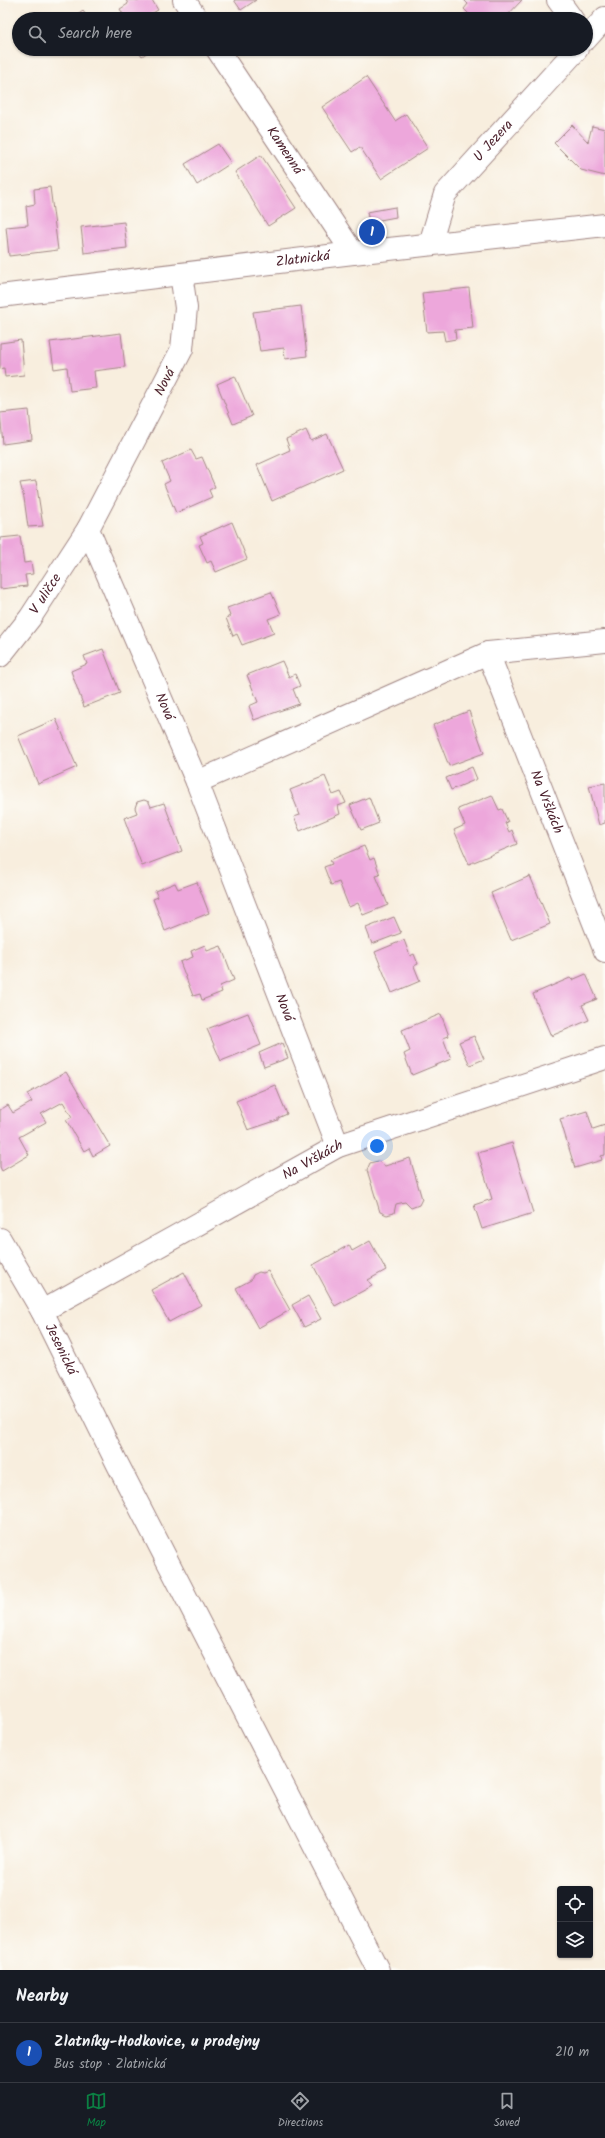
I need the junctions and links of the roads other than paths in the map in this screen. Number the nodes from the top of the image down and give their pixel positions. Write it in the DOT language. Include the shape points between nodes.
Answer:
graph roads {
  1 [pos="184,0"];
  2 [pos="558,0"];
  3 [pos="192,12"];
  4 [pos="567,12"];
  5 [pos="605,18"];
  6 [pos="593,31"];
  7 [pos="222,56"];
  8 [pos="570,56"];
  9 [pos="605,225"];
  10 [pos="430,244"];
  11 [pos="353,253"];
  12 [pos="181,274"];
  13 [pos="0,296"];
  14 [pos="88,529"];
  15 [pos="605,641"];
  16 [pos="488,653"];
  17 [pos="0,656"];
  18 [pos="197,782"];
  19 [pos="605,951"];
  20 [pos="605,1058"];
  21 [pos="338,1146"];
  22 [pos="0,1239"];
  23 [pos="42,1311"];
  24 [pos="378,1970"];
  1 -- 3 [label="street"];
  2 -- 4 [label="street"];
  5 -- 6 [label="street"];
  7 -- 11 [label="street, Kamenná"];
  8 -- 10 [label="street, U Jezera" via="445,194"];
  9 -- 10 [label="street, Zlatnická"];
  10 -- 11 [label="street, Zlatnická"];
  11 -- 12 [label="street, Zlatnická"];
  12 -- 13 [label="street, Zlatnická"];
  12 -- 14 [label="street, Nová" via="186,308 182,349"];
  14 -- 17 [label="street, V uličce" via="30,618"];
  14 -- 18 [label="street, Nová"];
  15 -- 16 [label="street"];
  16 -- 18 [label="street"];
  16 -- 19 [label="street, Na Vrškách"];
  18 -- 21 [label="street, Nová"];
  20 -- 21 [label="street, Na Vrškách"];
  21 -- 23 [label="street, Na Vrškách"];
  22 -- 23 [label="street, Jesenická"];
  23 -- 24 [label="street, Jesenická" via="117,1463"];
}
